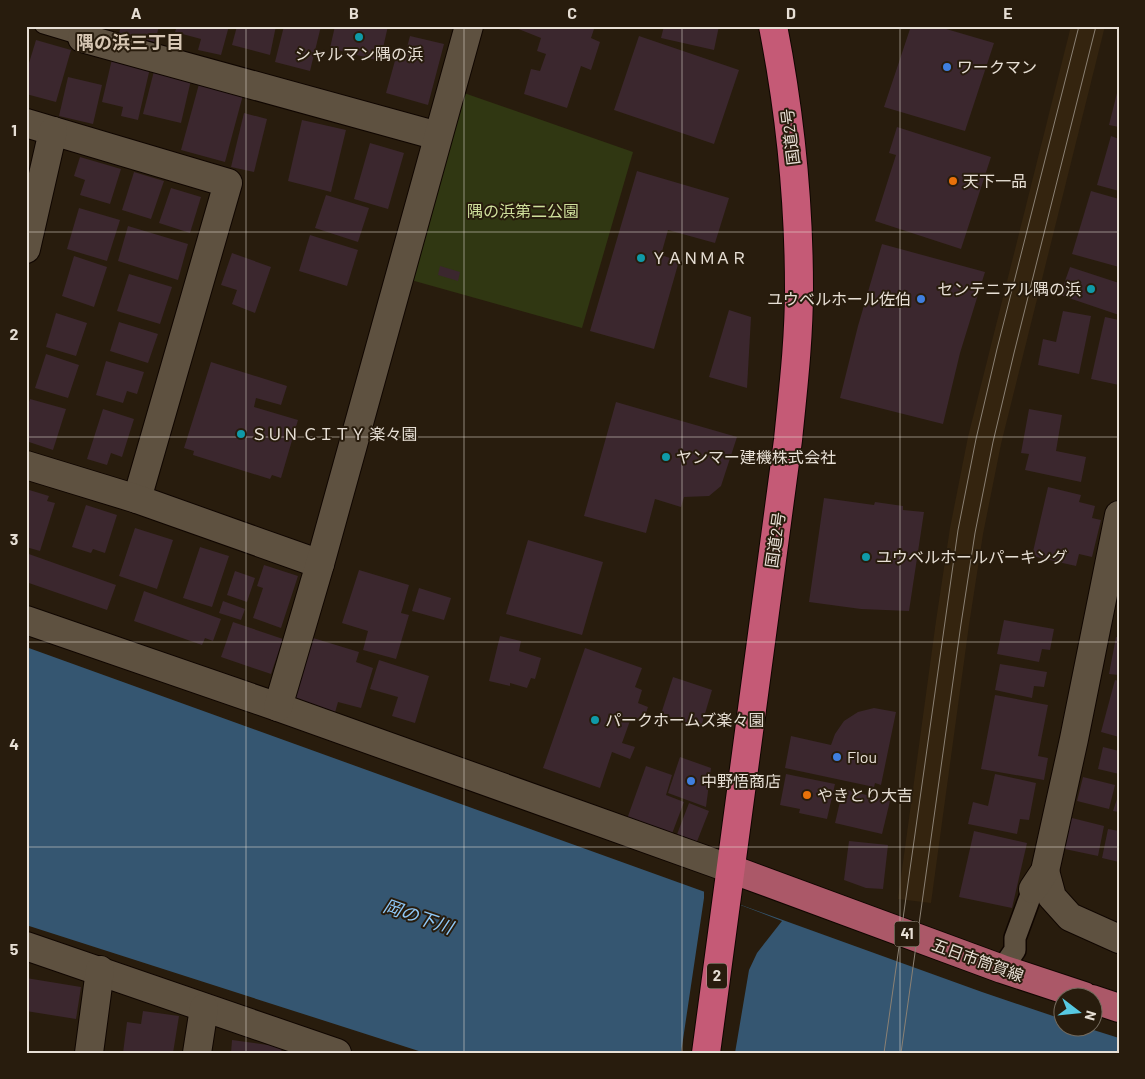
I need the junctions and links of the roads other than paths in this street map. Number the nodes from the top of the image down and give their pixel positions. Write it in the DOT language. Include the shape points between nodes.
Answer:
graph roads {
  1 [pos="42,26"];
  2 [pos="468,26"];
  3 [pos="772,26"];
  4 [pos="82,38"];
  5 [pos="26,123"];
  6 [pos="53,131"];
  7 [pos="438,136"];
  8 [pos="26,249"];
  9 [pos="26,465"];
  10 [pos="137,499"];
  11 [pos="1119,516"];
  12 [pos="320,564"];
  13 [pos="26,620"];
  14 [pos="278,707"];
  15 [pos="731,869"];
  16 [pos="1039,880"];
  17 [pos="1119,938"];
  18 [pos="26,946"];
  19 [pos="1002,969"];
  20 [pos="100,970"];
  21 [pos="1054,986"];
  22 [pos="1102,1002"];
  23 [pos="204,1008"];
  24 [pos="1119,1008"];
  25 [pos="89,1053"];
  26 [pos="197,1053"];
  27 [pos="337,1053"];
  28 [pos="706,1053"];
  1 -- 4 [label="lane"];
  2 -- 7 [label="street"];
  3 -- 15 [label="highway, 国道2号 / 2" via="792,141 798,216 796,366"];
  4 -- 7 [label="street"];
  5 -- 6 [label="street"];
  6 -- 8 [label="street"];
  6 -- 10 [label="street" via="228,182"];
  7 -- 12 [label="street"];
  9 -- 10 [label="street"];
  10 -- 12 [label="street"];
  11 -- 16 [label="street" via="1074,739"];
  12 -- 14 [label="street"];
  13 -- 14 [label="street"];
  14 -- 15 [label="street"];
  15 -- 19 [label="main road, 五日市筒賀線 / 41"];
  15 -- 28 [label="highway, 国道2号 / 2"];
  16 -- 17 [label="street" via="1070,917"];
  16 -- 19 [label="street" via="1015,938 1015,950"];
  18 -- 20 [label="street"];
  19 -- 21 [label="main road, 五日市筒賀線 / 41"];
  20 -- 23 [label="street"];
  20 -- 25 [label="street"];
  22 -- 24 [label="main road"];
  23 -- 26 [label="street"];
  23 -- 27 [label="street"];
}
